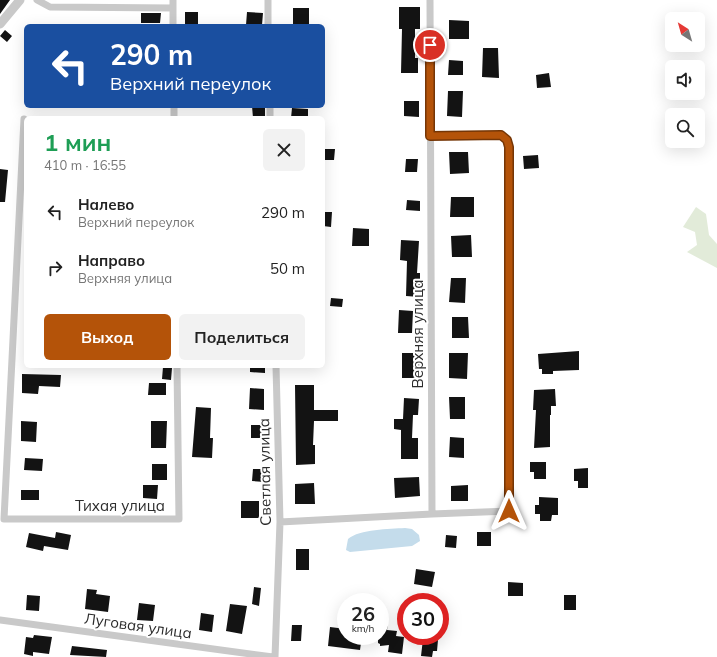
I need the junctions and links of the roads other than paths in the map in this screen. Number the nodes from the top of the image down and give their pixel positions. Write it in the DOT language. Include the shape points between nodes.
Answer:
graph roads {
  1 [pos="20,0"];
  2 [pos="37,0"];
  3 [pos="173,0"];
  4 [pos="268,0"];
  5 [pos="430,0"];
  6 [pos="173,8"];
  7 [pos="0,24"];
  8 [pos="173,24"];
  9 [pos="268,24"];
  10 [pos="24,119"];
  11 [pos="430,136"];
  12 [pos="177,368"];
  13 [pos="276,368"];
  14 [pos="432,514"];
  15 [pos="2,521"];
  16 [pos="280,522"];
  17 [pos="0,620"];
  18 [pos="274,657"];
  1 -- 7 [label="street"];
  2 -- 6 [label="street" via="50,7"];
  3 -- 6 [label="street"];
  4 -- 9 [label="street"];
  5 -- 11 [label="street, Верхняя улица"];
  6 -- 8 [label="street"];
  10 -- 15 [label="street"];
  11 -- 14 [label="street, Верхняя улица"];
  11 -- 14 [label="street" via="501,135 507,140 509,147 509,511"];
  12 -- 15 [label="street, Тихая улица" via="179,519"];
  13 -- 16 [label="street, Светлая улица"];
  14 -- 16 [label="street"];
  16 -- 18 [label="street, Светлая улица"];
  17 -- 18 [label="street, Луговая улица"];
}
